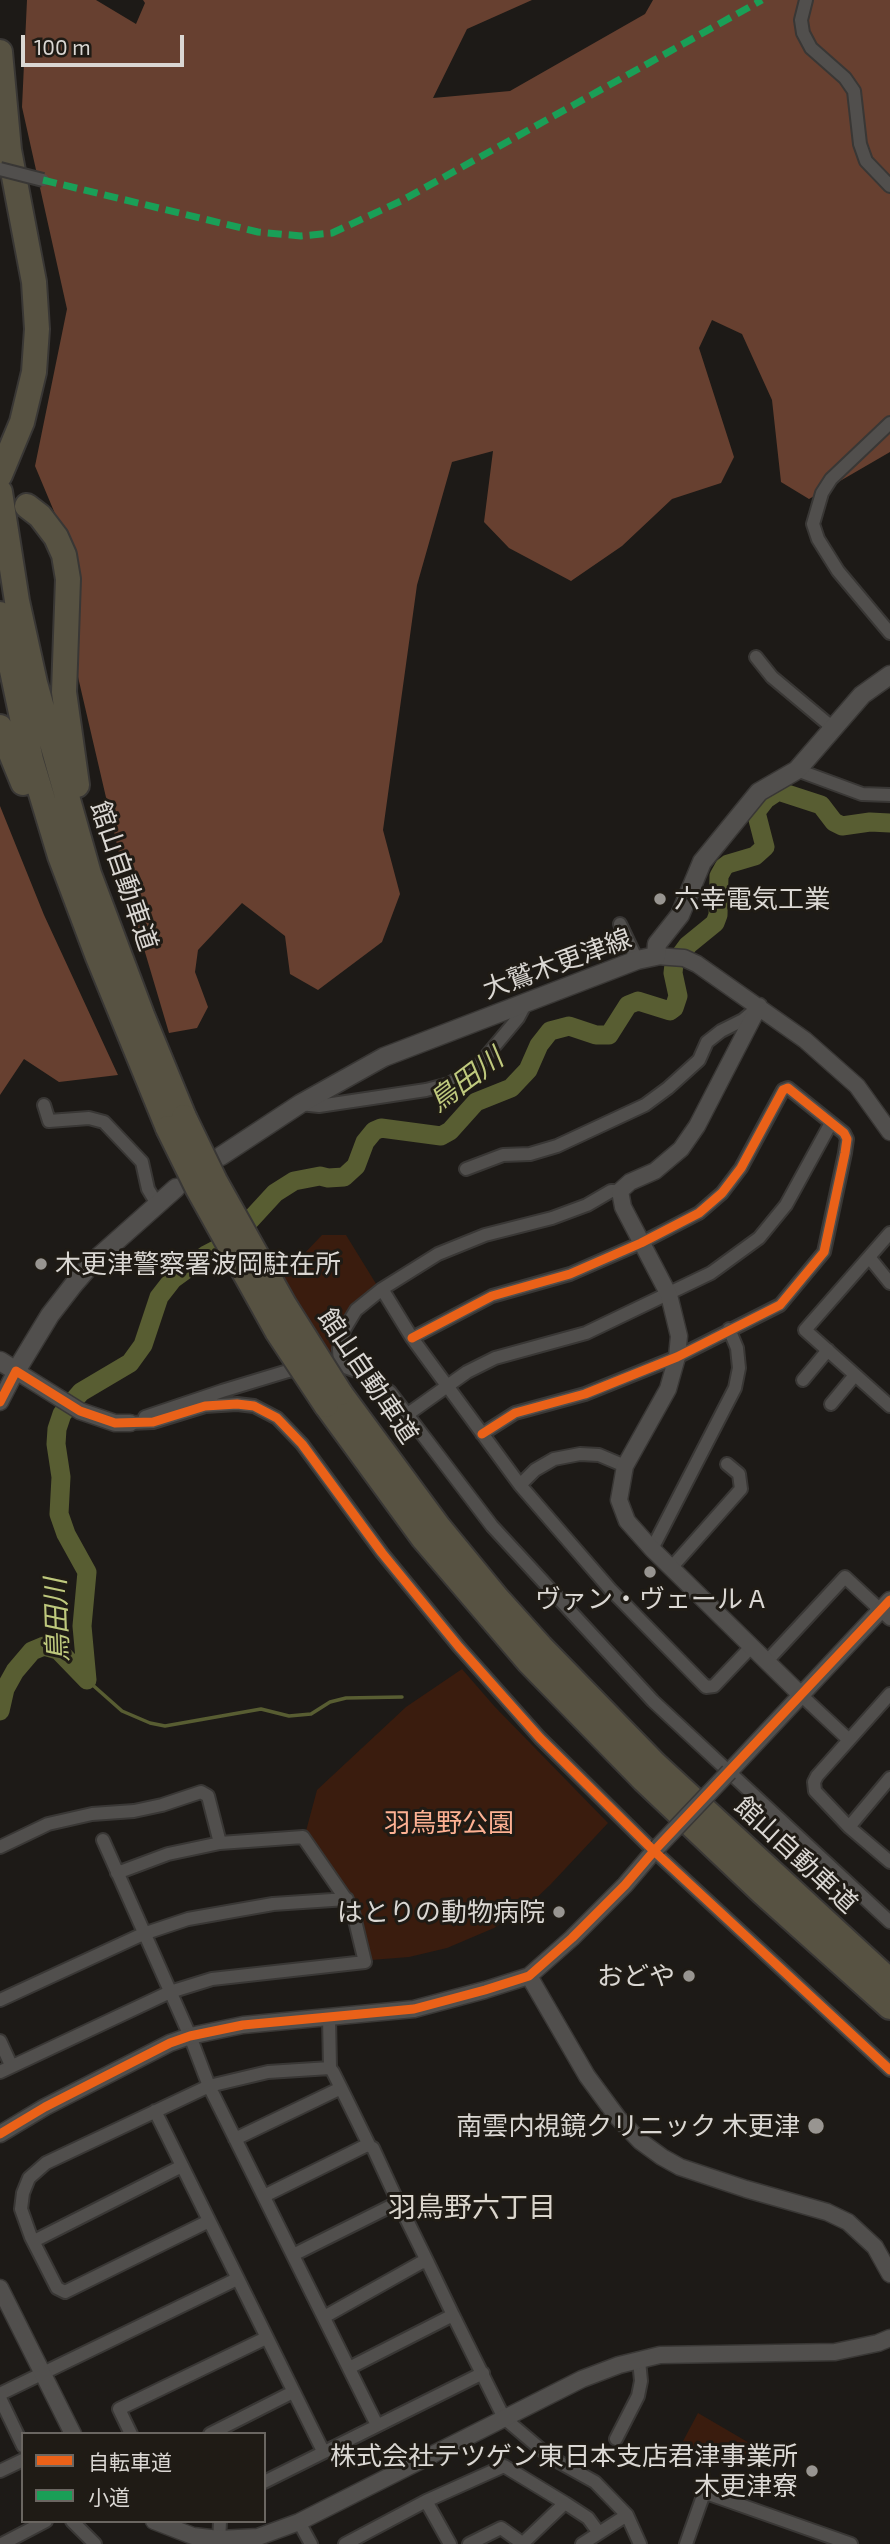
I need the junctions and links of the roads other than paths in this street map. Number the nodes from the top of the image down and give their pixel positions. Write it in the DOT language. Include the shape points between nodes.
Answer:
graph roads {
  1 [pos="806,0"];
  2 [pos="0,52"];
  3 [pos="0,169"];
  4 [pos="43,180"];
  5 [pos="890,186"];
  6 [pos="890,423"];
  7 [pos="0,475"];
  8 [pos="0,492"];
  9 [pos="27,506"];
  10 [pos="0,614"];
  11 [pos="890,633"];
  12 [pos="756,657"];
  13 [pos="890,676"];
  14 [pos="0,727"];
  15 [pos="832,728"];
  16 [pos="797,770"];
  17 [pos="890,795"];
  18 [pos="89,874"];
  19 [pos="620,925"];
  20 [pos="656,956"];
  21 [pos="637,960"];
  22 [pos="526,1003"];
  23 [pos="759,1006"];
  24 [pos="300,1104"];
  25 [pos="44,1105"];
  26 [pos="176,1123"];
  27 [pos="831,1124"];
  28 [pos="890,1132"];
  29 [pos="221,1156"];
  30 [pos="466,1169"];
  31 [pos="176,1188"];
  32 [pos="620,1191"];
  33 [pos="157,1204"];
  34 [pos="890,1233"];
  35 [pos="641,1243"];
  36 [pos="869,1257"];
  37 [pos="890,1283"];
  38 [pos="382,1289"];
  39 [pos="669,1295"];
  40 [pos="729,1329"];
  41 [pos="412,1338"];
  42 [pos="828,1350"];
  43 [pos="677,1357"];
  44 [pos="0,1361"];
  45 [pos="340,1365"];
  46 [pos="16,1371"];
  47 [pos="855,1374"];
  48 [pos="803,1380"];
  49 [pos="447,1385"];
  50 [pos="333,1399"];
  51 [pos="0,1402"];
  52 [pos="831,1404"];
  53 [pos="890,1406"];
  54 [pos="408,1414"];
  55 [pos="130,1423"];
  56 [pos="482,1434"];
  57 [pos="727,1464"];
  58 [pos="625,1466"];
  59 [pos="520,1485"];
  60 [pos="652,1549"];
  61 [pos="671,1568"];
  62 [pos="887,1610"];
  63 [pos="752,1646"];
  64 [pos="767,1661"];
  65 [pos="890,1694"];
  66 [pos="801,1695"];
  67 [pos="849,1740"];
  68 [pos="729,1772"];
  69 [pos="890,1778"];
  70 [pos="849,1826"];
  71 [pos="103,1840"];
  72 [pos="220,1843"];
  73 [pos="0,1847"];
  74 [pos="654,1850"];
  75 [pos="890,1862"];
  76 [pos="117,1873"];
  77 [pos="347,1899"];
  78 [pos="890,1922"];
  79 [pos="143,1934"];
  80 [pos="529,1976"];
  81 [pos="890,1981"];
  82 [pos="170,1992"];
  83 [pos="0,2000"];
  84 [pos="890,2007"];
  85 [pos="329,2017"];
  86 [pos="190,2036"];
  87 [pos="0,2041"];
  88 [pos="6,2068"];
  89 [pos="330,2068"];
  90 [pos="890,2070"];
  91 [pos="209,2086"];
  92 [pos="341,2088"];
  93 [pos="155,2111"];
  94 [pos="0,2134"];
  95 [pos="235,2139"];
  96 [pos="369,2145"];
  97 [pos="182,2166"];
  98 [pos="264,2196"];
  99 [pos="397,2200"];
  100 [pos="209,2221"];
  101 [pos="34,2241"];
  102 [pos="293,2255"];
  103 [pos="428,2263"];
  104 [pos="890,2274"];
  105 [pos="237,2279"];
  106 [pos="0,2288"];
  107 [pos="453,2315"];
  108 [pos="324,2316"];
  109 [pos="267,2337"];
  110 [pos="890,2338"];
  111 [pos="639,2360"];
  112 [pos="349,2368"];
  113 [pos="483,2373"];
  114 [pos="43,2374"];
  115 [pos="293,2392"];
  116 [pos="0,2396"];
  117 [pos="504,2418"];
  118 [pos="377,2425"];
  119 [pos="72,2432"];
  120 [pos="130,2432"];
  121 [pos="214,2432"];
  122 [pos="616,2439"];
  123 [pos="21,2442"];
  124 [pos="323,2451"];
  125 [pos="21,2461"];
  126 [pos="0,2471"];
  127 [pos="266,2481"];
  128 [pos="426,2501"];
  129 [pos="565,2503"];
  130 [pos="627,2515"];
  131 [pos="299,2522"];
  132 [pos="43,2523"];
  133 [pos="74,2523"];
  134 [pos="159,2523"];
  135 [pos="220,2523"];
  136 [pos="599,2533"];
  137 [pos="219,2542"];
  138 [pos="8,2543"];
  139 [pos="95,2544"];
  140 [pos="311,2544"];
  141 [pos="345,2544"];
  142 [pos="450,2544"];
  143 [pos="468,2544"];
  144 [pos="522,2544"];
  145 [pos="582,2544"];
  146 [pos="640,2544"];
  147 [pos="686,2544"];
  148 [pos="851,2544"];
  1 -- 5 [label="street" via="803,33 811,48 854,91 866,161"];
  2 -- 7 [label="highway" via="9,150 34,282 37,329 34,372 22,422"];
  3 -- 4 [label="street, bridge"];
  6 -- 11 [label="street" via="831,479 813,524 838,571"];
  8 -- 18 [label="highway, 館山自動車道" via="35,683"];
  9 -- 18 [label="highway" via="40,516 64,555 68,579 64,692 74,773 91,846"];
  10 -- 26 [label="highway, 館山自動車道" via="31,760 60,856 103,970"];
  12 -- 15 [label="street" via="772,677"];
  13 -- 15 [label="main road, 大鷲木更津線" via="862,695"];
  14 -- 26 [label="highway" via="93,977 150,1102"];
  15 -- 16 [label="main road, 大鷲木更津線"];
  16 -- 17 [label="street" via="862,794"];
  16 -- 20 [label="main road, 大鷲木更津線" via="759,792 702,862 680,915 657,944"];
  18 -- 26 [label="highway, 館山自動車道" via="142,1015"];
  19 -- 21 [label="street"];
  20 -- 21 [label="main road, 大鷲木更津線"];
  20 -- 23 [label="street" via="697,964"];
  21 -- 22 [label="main road, 大鷲木更津線"];
  22 -- 24 [label="main road, 大鷲木更津線" via="384,1057"];
  22 -- 24 [label="street" via="519,1018 478,1066 449,1084 319,1106"];
  23 -- 28 [label="street" via="857,1086"];
  23 -- 30 [label="street" via="707,1042 699,1060 645,1105 557,1146 503,1155"];
  23 -- 32 [label="street" via="681,1149"];
  24 -- 29 [label="main road, 大鷲木更津線"];
  25 -- 33 [label="street" via="49,1121 89,1118 104,1122 142,1162"];
  26 -- 50 [label="highway, 館山自動車道, bridge" via="204,1199 277,1331"];
  27 -- 35 [label="street" via="788,1088 783,1090 741,1168 722,1193 699,1213"];
  27 -- 39 [label="street" via="786,1205 758,1238 711,1273"];
  27 -- 40 [label="street" via="847,1139 824,1252 780,1305"];
  31 -- 33 [label="main road"];
  32 -- 35 [label="street"];
  32 -- 38 [label="street" via="552,1219 485,1235 438,1254"];
  33 -- 46 [label="main road" via="74,1284"];
  34 -- 36 [label="street"];
  35 -- 39 [label="street"];
  35 -- 41 [label="street" via="570,1274 492,1296"];
  36 -- 37 [label="street"];
  36 -- 42 [label="street" via="805,1330"];
  38 -- 41 [label="street"];
  38 -- 45 [label="street" via="356,1310 344,1330"];
  39 -- 43 [label="street" via="679,1336"];
  39 -- 49 [label="street" via="586,1333 495,1358"];
  40 -- 43 [label="street"];
  40 -- 60 [label="street" via="737,1348 734,1388"];
  41 -- 49 [label="street"];
  42 -- 47 [label="street"];
  42 -- 48 [label="street"];
  43 -- 56 [label="street" via="585,1394 515,1413"];
  43 -- 58 [label="street" via="668,1389"];
  44 -- 46 [label="main road"];
  45 -- 54 [label="street" via="367,1375 390,1392"];
  45 -- 55 [label="street" via="288,1371"];
  46 -- 51 [label="street"];
  46 -- 55 [label="street" via="80,1410 115,1423"];
  47 -- 52 [label="street"];
  47 -- 53 [label="street"];
  49 -- 54 [label="street"];
  49 -- 56 [label="street"];
  50 -- 81 [label="highway, 館山自動車道" via="551,1657 655,1764"];
  50 -- 84 [label="highway, 館山自動車道" via="423,1538 528,1661 644,1780"];
  54 -- 68 [label="street" via="492,1526 653,1701"];
  55 -- 74 [label="street" via="153,1422 205,1406 237,1404 254,1406 277,1418 459,1647 540,1738"];
  56 -- 59 [label="street"];
  57 -- 61 [label="street" via="739,1474 741,1489"];
  58 -- 59 [label="street" via="598,1455 580,1454 554,1459"];
  58 -- 60 [label="street" via="619,1500 627,1521"];
  59 -- 63 [label="street" via="610,1589 706,1687 714,1686"];
  60 -- 61 [label="street"];
  61 -- 63 [label="street"];
  62 -- 64 [label="street" via="845,1577"];
  62 -- 66 [label="street"];
  63 -- 64 [label="street"];
  64 -- 66 [label="street"];
  65 -- 67 [label="street"];
  66 -- 67 [label="street"];
  66 -- 68 [label="street"];
  67 -- 70 [label="street" via="814,1782 815,1791"];
  68 -- 74 [label="street, bridge"];
  68 -- 78 [label="street"];
  69 -- 70 [label="street"];
  70 -- 75 [label="street"];
  71 -- 76 [label="street"];
  72 -- 73 [label="street" via="208,1796 201,1792 163,1805 48,1824"];
  72 -- 76 [label="street" via="169,1854"];
  72 -- 77 [label="street" via="303,1837"];
  74 -- 80 [label="street" via="616,1894"];
  74 -- 90 [label="street"];
  76 -- 79 [label="street"];
  77 -- 79 [label="street" via="261,1906 188,1919"];
  77 -- 82 [label="street" via="365,1962 212,1979"];
  79 -- 82 [label="street"];
  79 -- 83 [label="street"];
  80 -- 85 [label="street" via="414,2009"];
  80 -- 104 [label="street" via="587,2076 640,2141 680,2166 848,2222 875,2246"];
  82 -- 86 [label="street"];
  82 -- 88 [label="street"];
  85 -- 86 [label="street" via="239,2025"];
  85 -- 89 [label="street"];
  86 -- 91 [label="street"];
  86 -- 94 [label="street"];
  87 -- 88 [label="street"];
  89 -- 91 [label="street" via="268,2072"];
  89 -- 92 [label="street"];
  91 -- 93 [label="street"];
  91 -- 95 [label="street"];
  92 -- 95 [label="street"];
  92 -- 96 [label="street"];
  93 -- 97 [label="street"];
  93 -- 101 [label="street" via="46,2163 29,2178 21,2209"];
  95 -- 98 [label="street"];
  96 -- 98 [label="street"];
  96 -- 99 [label="street"];
  97 -- 100 [label="street"];
  97 -- 101 [label="street"];
  98 -- 102 [label="street"];
  99 -- 102 [label="street"];
  99 -- 103 [label="street"];
  100 -- 101 [label="street" via="65,2292 57,2288"];
  100 -- 105 [label="street"];
  102 -- 108 [label="street"];
  103 -- 107 [label="street"];
  103 -- 108 [label="street" via="422,2262"];
  105 -- 109 [label="street"];
  105 -- 114 [label="street"];
  106 -- 114 [label="street"];
  107 -- 112 [label="street"];
  107 -- 113 [label="street"];
  108 -- 112 [label="street"];
  109 -- 115 [label="street"];
  109 -- 120 [label="street" via="119,2410"];
  110 -- 111 [label="street" via="835,2352 660,2355"];
  111 -- 117 [label="street" via="582,2379"];
  111 -- 122 [label="street" via="638,2396"];
  112 -- 118 [label="street"];
  113 -- 117 [label="street"];
  113 -- 118 [label="street"];
  114 -- 116 [label="street"];
  114 -- 119 [label="street"];
  115 -- 121 [label="street"];
  115 -- 124 [label="street"];
  116 -- 123 [label="street"];
  117 -- 130 [label="street" via="550,2457 595,2482"];
  117 -- 131 [label="street"];
  118 -- 124 [label="street"];
  124 -- 127 [label="street"];
  125 -- 126 [label="street"];
  128 -- 129 [label="street" via="504,2466"];
  128 -- 141 [label="street"];
  128 -- 142 [label="street"];
  129 -- 136 [label="street" via="588,2518"];
  129 -- 144 [label="street"];
  130 -- 136 [label="street"];
  130 -- 146 [label="street"];
  131 -- 137 [label="street" via="258,2537"];
  131 -- 140 [label="street"];
  132 -- 138 [label="street"];
  133 -- 139 [label="street"];
  134 -- 137 [label="street"];
  135 -- 137 [label="street"];
  136 -- 145 [label="street"];
  143 -- 144 [label="street" via="501,2528"];
  147 -- 148 [label="street" via="704,2496 709,2494"];
}
